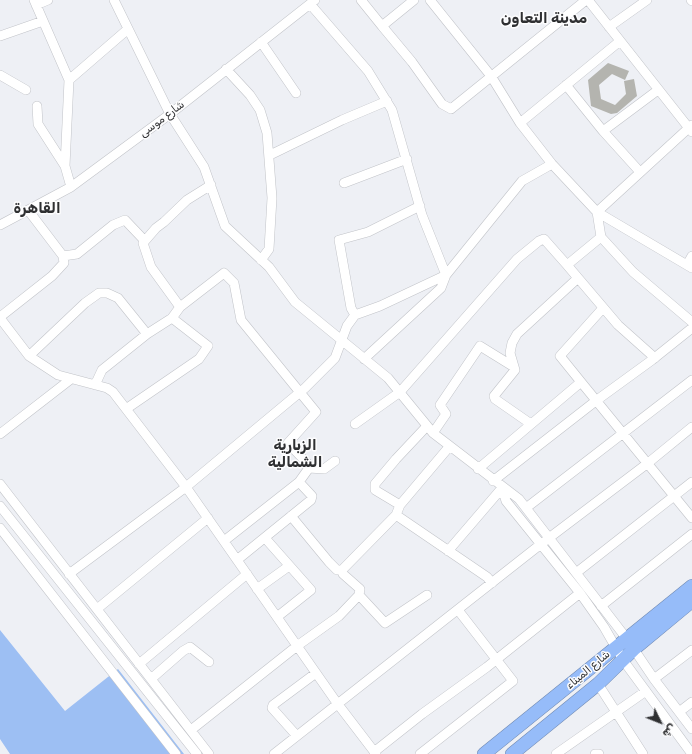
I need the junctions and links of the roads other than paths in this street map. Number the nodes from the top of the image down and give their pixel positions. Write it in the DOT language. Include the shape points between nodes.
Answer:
graph roads {
  1 [pos="48,0"];
  2 [pos="114,0"];
  3 [pos="361,0"];
  4 [pos="414,0"];
  5 [pos="430,0"];
  6 [pos="587,0"];
  7 [pos="647,0"];
  8 [pos="312,2"];
  9 [pos="35,3"];
  10 [pos="43,21"];
  11 [pos="382,26"];
  12 [pos="609,27"];
  13 [pos="128,29"];
  14 [pos="0,36"];
  15 [pos="620,41"];
  16 [pos="261,42"];
  17 [pos="226,69"];
  18 [pos="0,75"];
  19 [pos="491,76"];
  20 [pos="69,80"];
  21 [pos="566,85"];
  22 [pos="26,90"];
  23 [pos="658,90"];
  24 [pos="296,93"];
  25 [pos="387,101"];
  26 [pos="37,106"];
  27 [pos="170,114"];
  28 [pos="520,123"];
  29 [pos="691,129"];
  30 [pos="603,131"];
  31 [pos="270,156"];
  32 [pos="407,159"];
  33 [pos="552,164"];
  34 [pos="65,166"];
  35 [pos="640,172"];
  36 [pos="344,183"];
  37 [pos="211,185"];
  38 [pos="72,187"];
  39 [pos="420,206"];
  40 [pos="28,210"];
  41 [pos="597,212"];
  42 [pos="0,225"];
  43 [pos="601,237"];
  44 [pos="145,241"];
  45 [pos="63,256"];
  46 [pos="692,256"];
  47 [pos="262,260"];
  48 [pos="567,266"];
  49 [pos="689,267"];
  50 [pos="446,275"];
  51 [pos="578,278"];
  52 [pos="180,307"];
  53 [pos="603,308"];
  54 [pos="355,315"];
  55 [pos="0,318"];
  56 [pos="172,318"];
  57 [pos="692,322"];
  58 [pos="692,328"];
  59 [pos="147,334"];
  60 [pos="342,340"];
  61 [pos="29,356"];
  62 [pos="655,358"];
  63 [pos="364,359"];
  64 [pos="514,367"];
  65 [pos="71,379"];
  66 [pos="692,380"];
  67 [pos="581,382"];
  68 [pos="95,385"];
  69 [pos="300,392"];
  70 [pos="400,392"];
  71 [pos="597,400"];
  72 [pos="126,409"];
  73 [pos="355,424"];
  74 [pos="531,424"];
  75 [pos="692,427"];
  76 [pos="430,429"];
  77 [pos="624,432"];
  78 [pos="0,434"];
  79 [pos="449,447"];
  80 [pos="335,461"];
  81 [pos="648,463"];
  82 [pos="309,468"];
  83 [pos="478,469"];
  84 [pos="493,481"];
  85 [pos="299,482"];
  86 [pos="692,482"];
  87 [pos="0,484"];
  88 [pos="186,487"];
  89 [pos="502,488"];
  90 [pos="675,496"];
  91 [pos="400,505"];
  92 [pos="0,506"];
  93 [pos="526,508"];
  94 [pos="396,515"];
  95 [pos="291,516"];
  96 [pos="208,518"];
  97 [pos="692,518"];
  98 [pos="0,528"];
  99 [pos="692,534"];
  100 [pos="265,538"];
  101 [pos="550,538"];
  102 [pos="224,541"];
  103 [pos="541,544"];
  104 [pos="448,551"];
  105 [pos="237,560"];
  106 [pos="289,566"];
  107 [pos="342,570"];
  108 [pos="576,573"];
  109 [pos="69,574"];
  110 [pos="247,574"];
  111 [pos="492,583"];
  112 [pos="692,586"];
  113 [pos="257,589"];
  114 [pos="580,593"];
  115 [pos="359,595"];
  116 [pos="427,595"];
  117 [pos="692,601"];
  118 [pos="601,606"];
  119 [pos="97,609"];
  120 [pos="458,610"];
  121 [pos="277,617"];
  122 [pos="630,644"];
  123 [pos="297,646"];
  124 [pos="615,647"];
  125 [pos="692,650"];
  126 [pos="497,659"];
  127 [pos="623,660"];
  128 [pos="209,662"];
  129 [pos="139,664"];
  130 [pos="316,673"];
  131 [pos="151,678"];
  132 [pos="654,679"];
  133 [pos="598,684"];
  134 [pos="646,691"];
  135 [pos="692,702"];
  136 [pos="337,704"];
  137 [pos="616,711"];
  138 [pos="679,712"];
  139 [pos="692,729"];
  140 [pos="191,730"];
  141 [pos="297,736"];
  142 [pos="375,753"];
  143 [pos="176,754"];
  144 [pos="197,754"];
  145 [pos="209,754"];
  146 [pos="274,754"];
  147 [pos="420,754"];
  148 [pos="484,754"];
  149 [pos="512,754"];
  150 [pos="556,754"];
  151 [pos="595,754"];
  152 [pos="599,754"];
  153 [pos="643,754"];
  154 [pos="692,754"];
  1 -- 9 [label="street"];
  2 -- 13 [label="street"];
  3 -- 11 [label="street"];
  4 -- 11 [label="street"];
  5 -- 19 [label="street"];
  6 -- 12 [label="street"];
  6 -- 19 [label="street"];
  7 -- 12 [label="street"];
  8 -- 16 [label="street, شارع موسى"];
  8 -- 25 [label="street" via="368,71"];
  9 -- 10 [label="street"];
  10 -- 14 [label="street"];
  10 -- 20 [label="street"];
  11 -- 19 [label="street" via="447,108 451,109"];
  12 -- 15 [label="street"];
  13 -- 20 [label="street"];
  13 -- 27 [label="street"];
  15 -- 21 [label="street"];
  15 -- 23 [label="street"];
  16 -- 17 [label="street, شارع موسى"];
  16 -- 24 [label="street"];
  17 -- 27 [label="street, شارع موسى"];
  17 -- 31 [label="street" via="260,110"];
  18 -- 22 [label="street"];
  19 -- 28 [label="street"];
  20 -- 34 [label="street"];
  21 -- 28 [label="street"];
  21 -- 30 [label="street"];
  23 -- 29 [label="street"];
  23 -- 30 [label="street"];
  25 -- 31 [label="street"];
  25 -- 32 [label="street"];
  26 -- 34 [label="street" via="38,124"];
  27 -- 37 [label="street" via="204,167"];
  27 -- 38 [label="street, شارع موسى"];
  28 -- 33 [label="street"];
  29 -- 35 [label="street"];
  30 -- 35 [label="street"];
  31 -- 47 [label="street" via="272,198 269,249"];
  32 -- 36 [label="street"];
  32 -- 39 [label="street"];
  33 -- 41 [label="street"];
  33 -- 50 [label="street" via="522,181"];
  34 -- 38 [label="street"];
  35 -- 41 [label="street"];
  37 -- 44 [label="street" via="187,200"];
  37 -- 47 [label="street" via="225,226"];
  38 -- 40 [label="street, شارع موسى"];
  39 -- 50 [label="street"];
  39 -- 54 [label="street" via="368,232 339,240 351,308"];
  40 -- 42 [label="street, شارع موسى"];
  40 -- 45 [label="street"];
  41 -- 43 [label="street"];
  41 -- 49 [label="street"];
  43 -- 48 [label="street"];
  43 -- 57 [label="street" via="633,272"];
  44 -- 45 [label="street" via="125,220 113,225 77,254"];
  44 -- 52 [label="street" via="143,243 151,267"];
  45 -- 55 [label="street" via="64,263 52,276"];
  46 -- 49 [label="street"];
  47 -- 60 [label="street" via="295,302"];
  48 -- 51 [label="street"];
  48 -- 70 [label="street" via="544,239 539,241 517,259"];
  50 -- 54 [label="street"];
  50 -- 63 [label="street" via="441,288"];
  51 -- 53 [label="street"];
  51 -- 64 [label="street" via="517,334 510,353"];
  52 -- 56 [label="street"];
  52 -- 69 [label="street" via="224,273 234,283 241,320"];
  53 -- 62 [label="street"];
  53 -- 67 [label="street" via="560,356"];
  54 -- 60 [label="street" via="347,326"];
  55 -- 61 [label="street"];
  56 -- 59 [label="street"];
  56 -- 72 [label="street" via="208,346 199,360"];
  58 -- 62 [label="street"];
  59 -- 61 [label="street" via="118,298 107,293 99,294 85,303"];
  59 -- 68 [label="street" via="102,370"];
  60 -- 63 [label="street"];
  60 -- 69 [label="street" via="335,358"];
  61 -- 65 [label="street" via="58,375"];
  62 -- 71 [label="street"];
  63 -- 70 [label="street" via="388,378"];
  64 -- 74 [label="street" via="494,396"];
  64 -- 76 [label="street" via="480,346 440,405 446,414"];
  65 -- 68 [label="street"];
  65 -- 78 [label="street"];
  66 -- 77 [label="street"];
  67 -- 71 [label="street"];
  67 -- 74 [label="street"];
  68 -- 72 [label="street" via="107,388"];
  69 -- 82 [label="street" via="316,412 288,443"];
  69 -- 88 [label="street"];
  70 -- 73 [label="street"];
  70 -- 76 [label="street"];
  71 -- 77 [label="street"];
  71 -- 84 [label="street"];
  72 -- 88 [label="street"];
  74 -- 83 [label="street"];
  75 -- 81 [label="street"];
  76 -- 79 [label="street"];
  76 -- 91 [label="street" via="396,459 375,484 375,490"];
  77 -- 81 [label="street"];
  77 -- 93 [label="street"];
  79 -- 83 [label="street"];
  79 -- 91 [label="street"];
  80 -- 82 [label="street" via="324,469"];
  81 -- 90 [label="street"];
  81 -- 101 [label="street"];
  82 -- 85 [label="street"];
  83 -- 84 [label="street"];
  84 -- 89 [label="street"];
  85 -- 95 [label="street" via="312,496 311,500"];
  85 -- 102 [label="street"];
  86 -- 90 [label="street"];
  87 -- 109 [label="street"];
  88 -- 96 [label="street"];
  88 -- 109 [label="street"];
  89 -- 93 [label="street" via="511,492"];
  89 -- 103 [label="street" via="506,501"];
  89 -- 104 [label="street"];
  90 -- 97 [label="street"];
  90 -- 108 [label="street"];
  91 -- 94 [label="street"];
  92 -- 144 [label="street"];
  93 -- 101 [label="street"];
  94 -- 104 [label="street"];
  94 -- 107 [label="street"];
  95 -- 100 [label="street"];
  95 -- 107 [label="street" via="329,562 337,570"];
  96 -- 102 [label="street"];
  96 -- 119 [label="street"];
  98 -- 143 [label="street"];
  99 -- 118 [label="street"];
  100 -- 105 [label="street"];
  100 -- 106 [label="street"];
  101 -- 103 [label="street"];
  101 -- 108 [label="street"];
  102 -- 105 [label="street"];
  103 -- 111 [label="street"];
  103 -- 114 [label="street"];
  104 -- 111 [label="street" via="487,576"];
  105 -- 110 [label="street"];
  106 -- 113 [label="street"];
  106 -- 121 [label="street" via="311,590"];
  107 -- 115 [label="street" via="360,589"];
  108 -- 118 [label="street"];
  109 -- 119 [label="street"];
  110 -- 113 [label="street"];
  110 -- 129 [label="street"];
  111 -- 120 [label="street"];
  112 -- 122 [label="highway, شارع الميناء"];
  113 -- 121 [label="street"];
  114 -- 124 [label="street"];
  114 -- 126 [label="street"];
  115 -- 116 [label="street" via="385,623"];
  115 -- 123 [label="street" via="339,616"];
  117 -- 122 [label="highway, شارع الميناء"];
  118 -- 122 [label="street"];
  119 -- 129 [label="street"];
  120 -- 126 [label="street"];
  120 -- 136 [label="street"];
  121 -- 123 [label="street"];
  122 -- 124 [label="highway, شارع الميناء"];
  122 -- 127 [label="highway, شارع الميناء"];
  122 -- 132 [label="street"];
  123 -- 130 [label="street"];
  123 -- 140 [label="street"];
  124 -- 127 [label="street"];
  124 -- 148 [label="highway, شارع الميناء"];
  125 -- 132 [label="street"];
  126 -- 142 [label="street" via="422,714"];
  126 -- 147 [label="street" via="513,681"];
  127 -- 133 [label="highway, شارع الميناء"];
  127 -- 134 [label="street"];
  128 -- 131 [label="street" via="190,647"];
  129 -- 131 [label="street"];
  130 -- 136 [label="street"];
  130 -- 141 [label="street" via="272,708"];
  131 -- 140 [label="street"];
  132 -- 138 [label="street"];
  133 -- 137 [label="street"];
  133 -- 149 [label="highway, شارع الميناء"];
  134 -- 137 [label="street"];
  134 -- 154 [label="street"];
  135 -- 138 [label="street"];
  136 -- 141 [label="street"];
  136 -- 142 [label="street"];
  137 -- 150 [label="street"];
  137 -- 153 [label="street"];
  138 -- 139 [label="street"];
  140 -- 145 [label="street"];
  141 -- 146 [label="street"];
  151 -- 152 [label="street"];
}
